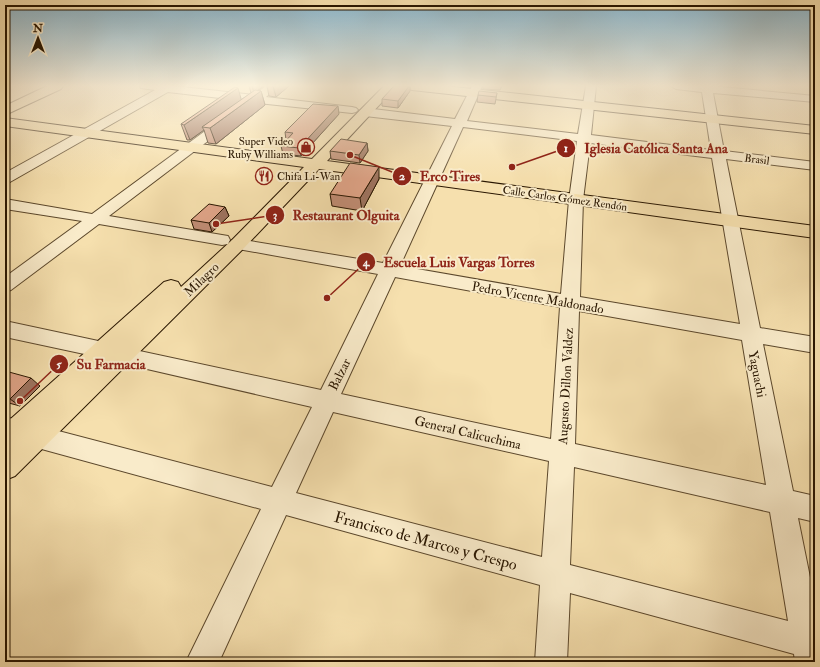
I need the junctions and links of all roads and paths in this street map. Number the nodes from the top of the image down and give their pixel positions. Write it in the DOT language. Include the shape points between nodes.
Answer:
graph roads {
  1 [pos="121,117"];
  2 [pos="232,117"];
  3 [pos="353,117"];
  4 [pos="410,117"];
  5 [pos="462,117"];
  6 [pos="587,117"];
  7 [pos="702,117"];
  8 [pos="712,119"];
  9 [pos="5,122"];
  10 [pos="459,123"];
  11 [pos="815,130"];
  12 [pos="88,133"];
  13 [pos="585,138"];
  14 [pos="196,145"];
  15 [pos="719,155"];
  16 [pos="308,163"];
  17 [pos="815,166"];
  18 [pos="5,179"];
  19 [pos="432,180"];
  20 [pos="576,200"];
  21 [pos="5,204"];
  22 [pos="96,219"];
  23 [pos="729,220"];
  24 [pos="815,232"];
  25 [pos="230,242"];
  26 [pos="389,270"];
  27 [pos="5,286"];
  28 [pos="570,302"];
  29 [pos="5,329"];
  30 [pos="750,334"];
  31 [pos="815,345"];
  32 [pos="112,353"];
  33 [pos="326,401"];
  34 [pos="16,434"];
  35 [pos="562,453"];
  36 [pos="5,467"];
  37 [pos="278,501"];
  38 [pos="782,502"];
  39 [pos="815,510"];
  40 [pos="556,575"];
  41 [pos="811,650"];
  42 [pos="202,662"];
  43 [pos="551,662"];
  1 -- 12 [label="street"];
  2 -- 14 [label="street"];
  3 -- 16 [label="main road, Milagro"];
  4 -- 10 [label="street, Brasil"];
  5 -- 10 [label="street, Balzar"];
  6 -- 13 [label="street, Augusto Dillon Valdez"];
  7 -- 8 [label="main road"];
  8 -- 11 [label="main road"];
  8 -- 15 [label="street, Yaguachi"];
  9 -- 12 [label="main road, Calle Carlos Gómez Rendón"];
  10 -- 13 [label="street, Brasil"];
  10 -- 19 [label="street, Balzar"];
  12 -- 14 [label="main road, Calle Carlos Gómez Rendón"];
  12 -- 18 [label="street"];
  13 -- 15 [label="street, Brasil"];
  13 -- 20 [label="street, Augusto Dillon Valdez"];
  14 -- 16 [label="main road, Calle Carlos Gómez Rendón"];
  14 -- 22 [label="street"];
  15 -- 17 [label="street, Brasil"];
  15 -- 23 [label="street, Yaguachi"];
  16 -- 19 [label="main road, Calle Carlos Gómez Rendón"];
  16 -- 25 [label="main road, Milagro"];
  19 -- 20 [label="main road, Calle Carlos Gómez Rendón"];
  19 -- 26 [label="street, Balzar"];
  20 -- 23 [label="main road, Calle Carlos Gómez Rendón"];
  20 -- 28 [label="street, Augusto Dillon Valdez"];
  21 -- 22 [label="street, Pedro Vicente Maldonado"];
  22 -- 25 [label="street, Pedro Vicente Maldonado"];
  22 -- 27 [label="street"];
  23 -- 24 [label="main road, Calle Carlos Gómez Rendón"];
  23 -- 30 [label="street, Yaguachi"];
  25 -- 26 [label="street, Pedro Vicente Maldonado"];
  25 -- 32 [label="main road, Milagro"];
  26 -- 28 [label="street, Pedro Vicente Maldonado"];
  26 -- 33 [label="street, Balzar"];
  28 -- 30 [label="street, Pedro Vicente Maldonado"];
  28 -- 35 [label="street, Augusto Dillon Valdez"];
  29 -- 32 [label="street, General Calicuchima"];
  30 -- 31 [label="street, Pedro Vicente Maldonado"];
  30 -- 38 [label="street, Yaguachi"];
  32 -- 33 [label="street, General Calicuchima"];
  32 -- 34 [label="main road, Milagro"];
  33 -- 35 [label="street, General Calicuchima"];
  33 -- 37 [label="street, Balzar"];
  34 -- 36 [label="main road, Milagro"];
  34 -- 37 [label="street, Francisco de Marcos y Crespo"];
  35 -- 38 [label="street, General Calicuchima"];
  35 -- 40 [label="street, Augusto Dillon Valdez"];
  37 -- 40 [label="street, Francisco de Marcos y Crespo"];
  37 -- 42 [label="street, Balzar"];
  38 -- 39 [label="street, General Calicuchima"];
  38 -- 41 [label="street, Yaguachi"];
  40 -- 41 [label="street, Francisco de Marcos y Crespo"];
  40 -- 43 [label="street, Augusto Dillon Valdez"];
}
